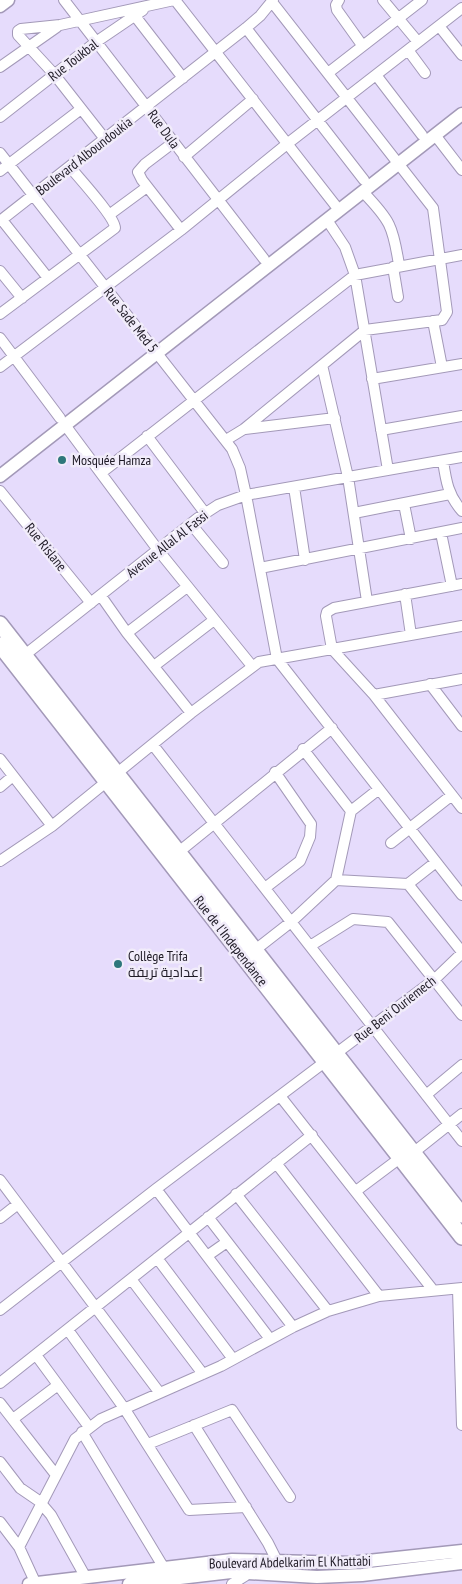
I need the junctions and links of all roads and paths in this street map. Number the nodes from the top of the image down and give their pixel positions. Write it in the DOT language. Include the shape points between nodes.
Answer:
graph roads {
  1 [pos="8,0"];
  2 [pos="64,0"];
  3 [pos="174,0"];
  4 [pos="339,0"];
  5 [pos="383,0"];
  6 [pos="422,0"];
  7 [pos="272,1"];
  8 [pos="0,6"];
  9 [pos="135,8"];
  10 [pos="462,8"];
  11 [pos="398,18"];
  12 [pos="79,20"];
  13 [pos="60,26"];
  14 [pos="438,26"];
  15 [pos="246,28"];
  16 [pos="96,42"];
  17 [pos="418,42"];
  18 [pos="362,45"];
  19 [pos="29,46"];
  20 [pos="408,50"];
  21 [pos="215,53"];
  22 [pos="462,55"];
  23 [pos="0,67"];
  24 [pos="328,73"];
  25 [pos="425,73"];
  26 [pos="54,74"];
  27 [pos="376,74"];
  28 [pos="183,78"];
  29 [pos="347,97"];
  30 [pos="253,99"];
  31 [pos="462,104"];
  32 [pos="147,106"];
  33 [pos="81,109"];
  34 [pos="462,114"];
  35 [pos="0,117"];
  36 [pos="316,121"];
  37 [pos="429,135"];
  38 [pos="105,139"];
  39 [pos="174,142"];
  40 [pos="287,144"];
  41 [pos="0,153"];
  42 [pos="184,157"];
  43 [pos="396,160"];
  44 [pos="9,164"];
  45 [pos="70,167"];
  46 [pos="0,170"];
  47 [pos="462,170"];
  48 [pos="363,186"];
  49 [pos="147,187"];
  50 [pos="33,195"];
  51 [pos="217,200"];
  52 [pos="337,207"];
  53 [pos="109,215"];
  54 [pos="327,220"];
  55 [pos="1,221"];
  56 [pos="181,230"];
  57 [pos="80,255"];
  58 [pos="462,255"];
  59 [pos="264,259"];
  60 [pos="440,259"];
  61 [pos="396,266"];
  62 [pos="0,271"];
  63 [pos="354,275"];
  64 [pos="48,278"];
  65 [pos="106,287"];
  66 [pos="398,297"];
  67 [pos="22,298"];
  68 [pos="0,314"];
  69 [pos="433,321"];
  70 [pos="365,330"];
  71 [pos="0,338"];
  72 [pos="154,350"];
  73 [pos="14,358"];
  74 [pos="462,364"];
  75 [pos="322,365"];
  76 [pos="0,367"];
  77 [pos="442,367"];
  78 [pos="372,379"];
  79 [pos="194,399"];
  80 [pos="462,416"];
  81 [pos="335,418"];
  82 [pos="62,422"];
  83 [pos="244,429"];
  84 [pos="382,430"];
  85 [pos="147,436"];
  86 [pos="226,440"];
  87 [pos="462,457"];
  88 [pos="443,461"];
  89 [pos="0,466"];
  90 [pos="388,470"];
  91 [pos="101,473"];
  92 [pos="0,476"];
  93 [pos="348,477"];
  94 [pos="294,487"];
  95 [pos="0,491"];
  96 [pos="450,494"];
  97 [pos="246,495"];
  98 [pos="404,504"];
  99 [pos="462,511"];
  100 [pos="205,513"];
  101 [pos="354,513"];
  102 [pos="191,524"];
  103 [pos="462,528"];
  104 [pos="441,533"];
  105 [pos="411,539"];
  106 [pos="158,550"];
  107 [pos="359,550"];
  108 [pos="305,560"];
  109 [pos="223,563"];
  110 [pos="260,568"];
  111 [pos="457,585"];
  112 [pos="187,587"];
  113 [pos="405,594"];
  114 [pos="101,596"];
  115 [pos="367,601"];
  116 [pos="91,603"];
  117 [pos="214,620"];
  118 [pos="0,624"];
  119 [pos="462,626"];
  120 [pos="127,633"];
  121 [pos="411,635"];
  122 [pos="0,645"];
  123 [pos="332,649"];
  124 [pos="20,659"];
  125 [pos="277,659"];
  126 [pos="154,666"];
  127 [pos="252,666"];
  128 [pos="462,679"];
  129 [pos="430,684"];
  130 [pos="374,695"];
  131 [pos="191,712"];
  132 [pos="462,726"];
  133 [pos="332,728"];
  134 [pos="153,745"];
  135 [pos="303,749"];
  136 [pos="0,758"];
  137 [pos="275,772"];
  138 [pos="13,776"];
  139 [pos="112,778"];
  140 [pos="0,787"];
  141 [pos="379,789"];
  142 [pos="452,795"];
  143 [pos="462,808"];
  144 [pos="351,811"];
  145 [pos="214,822"];
  146 [pos="52,826"];
  147 [pos="410,828"];
  148 [pos="392,843"];
  149 [pos="174,856"];
  150 [pos="0,861"];
  151 [pos="436,862"];
  152 [pos="336,880"];
  153 [pos="408,884"];
  154 [pos="265,888"];
  155 [pos="462,895"];
  156 [pos="291,922"];
  157 [pos="310,946"];
  158 [pos="462,952"];
  159 [pos="249,954"];
  160 [pos="435,978"];
  161 [pos="462,1015"];
  162 [pos="372,1026"];
  163 [pos="330,1058"];
  164 [pos="462,1065"];
  165 [pos="426,1095"];
  166 [pos="280,1096"];
  167 [pos="462,1114"];
  168 [pos="449,1124"];
  169 [pos="312,1136"];
  170 [pos="462,1141"];
  171 [pos="407,1155"];
  172 [pos="276,1163"];
  173 [pos="0,1180"];
  174 [pos="156,1189"];
  175 [pos="356,1191"];
  176 [pos="236,1194"];
  177 [pos="18,1204"];
  178 [pos="462,1215"];
  179 [pos="208,1217"];
  180 [pos="0,1218"];
  181 [pos="189,1232"];
  182 [pos="462,1237"];
  183 [pos="227,1242"];
  184 [pos="207,1256"];
  185 [pos="157,1258"];
  186 [pos="62,1261"];
  187 [pos="131,1279"];
  188 [pos="460,1289"];
  189 [pos="433,1290"];
  190 [pos="379,1296"];
  191 [pos="96,1306"];
  192 [pos="0,1310"];
  193 [pos="328,1311"];
  194 [pos="293,1327"];
  195 [pos="68,1330"];
  196 [pos="270,1339"];
  197 [pos="460,1345"];
  198 [pos="36,1355"];
  199 [pos="233,1359"];
  200 [pos="203,1374"];
  201 [pos="0,1383"];
  202 [pos="58,1385"];
  203 [pos="159,1392"];
  204 [pos="0,1403"];
  205 [pos="124,1408"];
  206 [pos="13,1419"];
  207 [pos="194,1425"];
  208 [pos="462,1425"];
  209 [pos="85,1430"];
  210 [pos="148,1444"];
  211 [pos="0,1462"];
  212 [pos="56,1475"];
  213 [pos="290,1496"];
  214 [pos="42,1504"];
  215 [pos="246,1507"];
  216 [pos="0,1522"];
  217 [pos="19,1547"];
  218 [pos="462,1551"];
  219 [pos="277,1561"];
  220 [pos="462,1563"];
  221 [pos="164,1568"];
  222 [pos="85,1576"];
  223 [pos="245,1577"];
  224 [pos="200,1580"];
  225 [pos="33,1584"];
  226 [pos="129,1584"];
  227 [pos="232,1584"];
  1 -- 8 [label="street"];
  2 -- 12 [label="street, Rue Dula"];
  3 -- 9 [label="street"];
  3 -- 21 [label="street"];
  4 -- 18 [label="street" via="337,10"];
  5 -- 11 [label="street"];
  6 -- 11 [label="street"];
  7 -- 15 [label="street, Boulevard Alboundoukia"];
  7 -- 24 [label="street"];
  9 -- 12 [label="street"];
  9 -- 16 [label="street, Rue Toukbal"];
  9 -- 28 [label="street"];
  10 -- 14 [label="street"];
  11 -- 17 [label="street"];
  11 -- 18 [label="street"];
  12 -- 13 [label="street"];
  12 -- 16 [label="street, Rue Dula"];
  13 -- 19 [label="street"];
  13 -- 19 [label="street" via="19,30 18,35"];
  14 -- 17 [label="street"];
  14 -- 22 [label="street"];
  15 -- 21 [label="street, Boulevard Alboundoukia"];
  15 -- 36 [label="street"];
  16 -- 26 [label="street, Rue Toukbal"];
  16 -- 32 [label="street, Rue Dula"];
  17 -- 20 [label="street"];
  18 -- 24 [label="street"];
  19 -- 23 [label="street"];
  19 -- 26 [label="street"];
  20 -- 25 [label="street"];
  20 -- 27 [label="street"];
  21 -- 28 [label="street, Boulevard Alboundoukia"];
  21 -- 30 [label="street"];
  24 -- 29 [label="street"];
  26 -- 33 [label="street"];
  26 -- 35 [label="street, Rue Toukbal"];
  27 -- 29 [label="street"];
  27 -- 37 [label="street"];
  28 -- 32 [label="street, Boulevard Alboundoukia"];
  29 -- 36 [label="street"];
  29 -- 43 [label="street"];
  30 -- 40 [label="street"];
  30 -- 42 [label="street"];
  31 -- 37 [label="street"];
  32 -- 38 [label="street, Boulevard Alboundoukia"];
  32 -- 39 [label="street, Rue Dula"];
  33 -- 38 [label="street"];
  33 -- 44 [label="street"];
  34 -- 37 [label="street"];
  36 -- 40 [label="street"];
  36 -- 48 [label="street"];
  37 -- 43 [label="street"];
  37 -- 47 [label="street"];
  38 -- 45 [label="street, Boulevard Alboundoukia"];
  39 -- 42 [label="street, Rue Dula"];
  39 -- 49 [label="street" via="138,172"];
  40 -- 51 [label="street"];
  40 -- 52 [label="street"];
  41 -- 44 [label="street, Rue Sade Med 5"];
  42 -- 51 [label="street, Rue Dula"];
  43 -- 48 [label="street"];
  43 -- 60 [label="street" via="433,208"];
  44 -- 46 [label="street"];
  44 -- 50 [label="street, Rue Sade Med 5"];
  45 -- 50 [label="street, Boulevard Alboundoukia"];
  45 -- 53 [label="street"];
  48 -- 52 [label="street"];
  48 -- 61 [label="street" via="394,232"];
  49 -- 53 [label="street"];
  49 -- 56 [label="street"];
  50 -- 55 [label="street, Boulevard Alboundoukia"];
  50 -- 57 [label="street, Rue Sade Med 5"];
  51 -- 56 [label="street"];
  51 -- 59 [label="street, Rue Dula"];
  52 -- 54 [label="street"];
  52 -- 59 [label="street"];
  53 -- 57 [label="street" via="115,228"];
  54 -- 63 [label="street" via="345,247"];
  54 -- 72 [label="street"];
  55 -- 64 [label="street"];
  56 -- 65 [label="street"];
  57 -- 64 [label="street"];
  57 -- 65 [label="street, Rue Sade Med 5"];
  58 -- 60 [label="street"];
  59 -- 72 [label="street"];
  60 -- 61 [label="street"];
  60 -- 69 [label="street" via="447,312 442,320"];
  61 -- 63 [label="street"];
  61 -- 66 [label="street"];
  62 -- 67 [label="street"];
  63 -- 70 [label="street"];
  63 -- 79 [label="street"];
  64 -- 67 [label="street"];
  65 -- 72 [label="street, Rue Sade Med 5"];
  65 -- 73 [label="street"];
  67 -- 68 [label="street"];
  69 -- 70 [label="street"];
  69 -- 77 [label="street"];
  70 -- 75 [label="street"];
  70 -- 78 [label="street"];
  71 -- 73 [label="street"];
  72 -- 79 [label="street, Rue Sade Med 5"];
  72 -- 82 [label="street"];
  73 -- 76 [label="street"];
  73 -- 82 [label="street"];
  74 -- 77 [label="street"];
  75 -- 81 [label="street"];
  75 -- 83 [label="street"];
  77 -- 78 [label="street"];
  78 -- 84 [label="street"];
  79 -- 85 [label="street"];
  79 -- 86 [label="street, Rue Sade Med 5"];
  80 -- 84 [label="street"];
  81 -- 83 [label="street"];
  81 -- 93 [label="street"];
  82 -- 89 [label="street"];
  82 -- 91 [label="street"];
  82 -- 92 [label="street"];
  83 -- 86 [label="street"];
  84 -- 90 [label="street"];
  85 -- 91 [label="street"];
  85 -- 100 [label="street"];
  86 -- 97 [label="street, Rue Sade Med 5" via="240,468"];
  87 -- 88 [label="street, Avenue Allal Al Fassi"];
  88 -- 90 [label="street, Avenue Allal Al Fassi"];
  88 -- 96 [label="street"];
  90 -- 93 [label="street, Avenue Allal Al Fassi"];
  91 -- 106 [label="street"];
  93 -- 94 [label="street, Avenue Allal Al Fassi"];
  93 -- 101 [label="street"];
  94 -- 97 [label="street, Avenue Allal Al Fassi"];
  94 -- 108 [label="street"];
  95 -- 116 [label="street, Rue Rislane"];
  96 -- 98 [label="street"];
  96 -- 99 [label="street"];
  97 -- 100 [label="street, Avenue Allal Al Fassi"];
  97 -- 110 [label="street, Rue Sade Med 5"];
  98 -- 101 [label="street"];
  98 -- 105 [label="street"];
  100 -- 102 [label="street, Avenue Allal Al Fassi"];
  101 -- 107 [label="street"];
  102 -- 106 [label="street, Avenue Allal Al Fassi"];
  102 -- 109 [label="street"];
  103 -- 104 [label="street"];
  104 -- 105 [label="street"];
  104 -- 111 [label="street"];
  105 -- 107 [label="street"];
  106 -- 112 [label="street"];
  106 -- 114 [label="street, Avenue Allal Al Fassi"];
  107 -- 108 [label="street"];
  107 -- 115 [label="street"];
  108 -- 110 [label="street"];
  110 -- 125 [label="street, Rue Sade Med 5"];
  111 -- 113 [label="street"];
  112 -- 117 [label="street"];
  112 -- 120 [label="street"];
  113 -- 115 [label="street"];
  113 -- 121 [label="street"];
  114 -- 116 [label="street, Avenue Allal Al Fassi"];
  114 -- 120 [label="street"];
  115 -- 123 [label="street" via="327,612"];
  116 -- 124 [label="street, Avenue Allal Al Fassi"];
  117 -- 126 [label="street"];
  117 -- 127 [label="street"];
  118 -- 124 [label="main road, Rue de l'Independance"];
  119 -- 121 [label="street"];
  120 -- 126 [label="street"];
  121 -- 123 [label="street"];
  122 -- 124 [label="main road, Rue de l'Independance"];
  123 -- 125 [label="street"];
  123 -- 130 [label="street"];
  124 -- 139 [label="main road, Rue de l'Independance"];
  125 -- 127 [label="street"];
  125 -- 133 [label="street"];
  126 -- 131 [label="street"];
  127 -- 131 [label="street"];
  128 -- 129 [label="street"];
  129 -- 130 [label="street"];
  129 -- 132 [label="street"];
  130 -- 142 [label="street"];
  131 -- 134 [label="street"];
  133 -- 135 [label="street"];
  133 -- 141 [label="street"];
  134 -- 139 [label="street"];
  134 -- 145 [label="street"];
  135 -- 137 [label="street"];
  135 -- 144 [label="street"];
  136 -- 138 [label="street"];
  137 -- 145 [label="street"];
  137 -- 154 [label="street" via="311,824 310,837 300,861"];
  138 -- 140 [label="street"];
  138 -- 146 [label="street"];
  139 -- 146 [label="street"];
  139 -- 149 [label="main road, Rue de l'Independance"];
  141 -- 144 [label="street"];
  141 -- 147 [label="street"];
  142 -- 143 [label="street"];
  142 -- 147 [label="street"];
  144 -- 152 [label="street"];
  145 -- 149 [label="street"];
  145 -- 154 [label="street"];
  146 -- 150 [label="street"];
  147 -- 148 [label="street"];
  147 -- 151 [label="street"];
  149 -- 159 [label="main road, Rue de l'Independance"];
  151 -- 153 [label="street"];
  151 -- 155 [label="street"];
  152 -- 153 [label="street"];
  152 -- 156 [label="street"];
  153 -- 158 [label="street"];
  154 -- 156 [label="street"];
  156 -- 157 [label="street"];
  156 -- 159 [label="street"];
  157 -- 160 [label="street" via="347,920 384,921 391,925"];
  157 -- 162 [label="street"];
  158 -- 160 [label="street, Rue Beni Ouriemech"];
  159 -- 163 [label="main road, Rue de l'Independance"];
  160 -- 161 [label="street"];
  160 -- 162 [label="street, Rue Beni Ouriemech"];
  162 -- 163 [label="street, Rue Beni Ouriemech"];
  162 -- 165 [label="street"];
  163 -- 166 [label="street, Rue Beni Ouriemech"];
  163 -- 171 [label="main road, Rue de l'Independance"];
  164 -- 165 [label="street"];
  165 -- 168 [label="street"];
  166 -- 169 [label="street"];
  166 -- 174 [label="street, Rue Beni Ouriemech"];
  167 -- 168 [label="street"];
  168 -- 170 [label="street"];
  168 -- 171 [label="street"];
  169 -- 172 [label="street"];
  169 -- 175 [label="street"];
  171 -- 175 [label="street"];
  171 -- 178 [label="main road, Rue de l'Independance"];
  171 -- 182 [label="main road, Rue de l'Independance"];
  172 -- 176 [label="street"];
  172 -- 190 [label="street"];
  173 -- 177 [label="street"];
  174 -- 181 [label="street"];
  174 -- 186 [label="street, Rue Beni Ouriemech"];
  175 -- 189 [label="street"];
  176 -- 179 [label="street"];
  176 -- 193 [label="street"];
  177 -- 180 [label="street"];
  177 -- 186 [label="street"];
  179 -- 181 [label="street"];
  179 -- 183 [label="street"];
  181 -- 184 [label="street"];
  181 -- 185 [label="street"];
  183 -- 184 [label="street"];
  183 -- 194 [label="street"];
  184 -- 196 [label="street"];
  185 -- 187 [label="street"];
  185 -- 199 [label="street"];
  186 -- 191 [label="street"];
  186 -- 192 [label="street, Rue Beni Ouriemech"];
  187 -- 191 [label="street"];
  187 -- 200 [label="street"];
  188 -- 189 [label="street"];
  188 -- 197 [label="street"];
  189 -- 190 [label="street"];
  190 -- 193 [label="street"];
  191 -- 195 [label="street"];
  191 -- 203 [label="street"];
  193 -- 194 [label="street"];
  194 -- 196 [label="street"];
  195 -- 198 [label="street"];
  195 -- 205 [label="street"];
  196 -- 199 [label="street"];
  197 -- 208 [label="street"];
  198 -- 201 [label="street"];
  198 -- 202 [label="street"];
  199 -- 200 [label="street"];
  200 -- 203 [label="street"];
  202 -- 206 [label="street"];
  202 -- 209 [label="street"];
  203 -- 205 [label="street"];
  204 -- 206 [label="street"];
  205 -- 209 [label="street"];
  205 -- 210 [label="street"];
  206 -- 212 [label="street"];
  207 -- 210 [label="street"];
  207 -- 213 [label="street" via="233,1411"];
  207 -- 215 [label="street"];
  209 -- 212 [label="street" via="75,1439"];
  209 -- 221 [label="street"];
  210 -- 215 [label="street" via="190,1511"];
  211 -- 214 [label="street" via="20,1488"];
  212 -- 214 [label="street"];
  214 -- 217 [label="street"];
  214 -- 222 [label="street"];
  215 -- 219 [label="street"];
  216 -- 217 [label="street"];
  217 -- 225 [label="street"];
  218 -- 219 [label="street, Boulevard Abdelkarim El Khattabi" via="349,1563"];
  219 -- 221 [label="street, Boulevard Abdelkarim El Khattabi" via="232,1560"];
  220 -- 223 [label="street, Boulevard Abdelkarim El Khattabi" via="339,1576"];
  221 -- 222 [label="street, Boulevard Abdelkarim El Khattabi"];
  222 -- 225 [label="street, Boulevard Abdelkarim El Khattabi"];
  223 -- 224 [label="street, Boulevard Abdelkarim El Khattabi"];
  223 -- 227 [label="street"];
  224 -- 226 [label="street, Boulevard Abdelkarim El Khattabi"];
}
